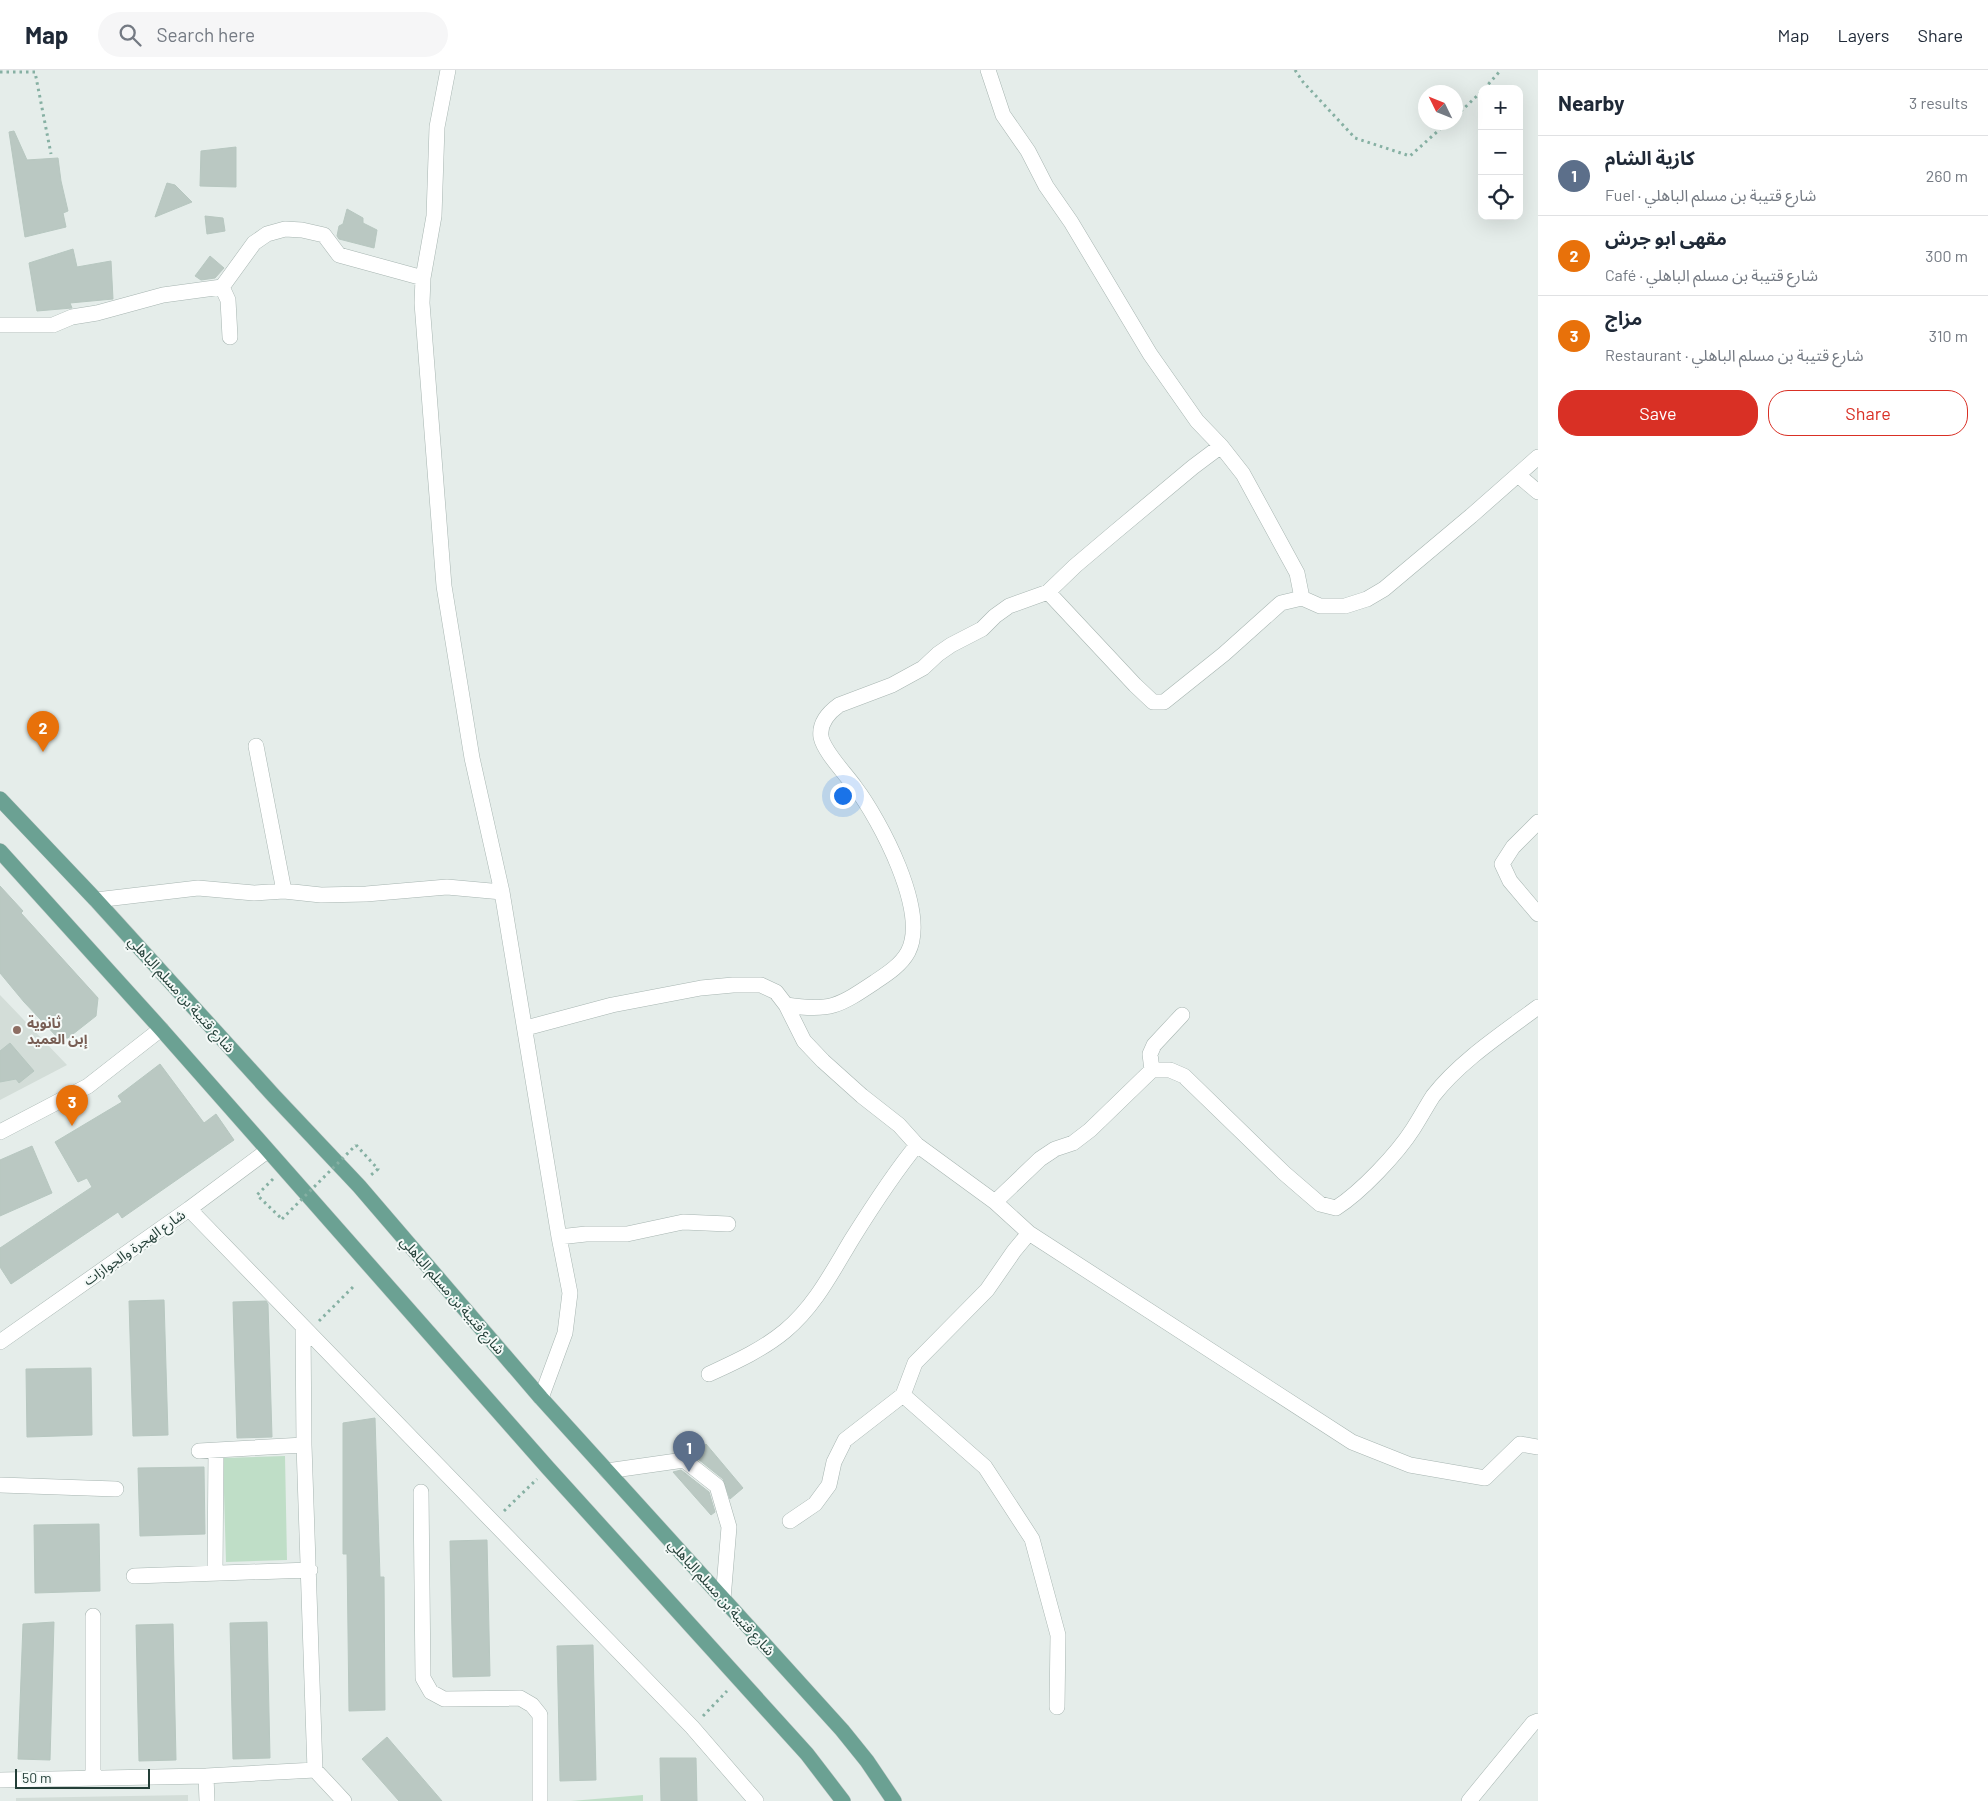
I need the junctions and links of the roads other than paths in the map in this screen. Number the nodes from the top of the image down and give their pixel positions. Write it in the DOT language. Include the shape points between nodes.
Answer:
graph roads {
  1 [pos="448,70"];
  2 [pos="988,70"];
  3 [pos="423,278"];
  4 [pos="222,287"];
  5 [pos="0,325"];
  6 [pos="230,337"];
  7 [pos="1221,446"];
  8 [pos="1538,457"];
  9 [pos="1518,474"];
  10 [pos="1538,492"];
  11 [pos="1048,592"];
  12 [pos="1302,598"];
  13 [pos="256,746"];
  14 [pos="0,798"];
  15 [pos="1538,822"];
  16 [pos="0,851"];
  17 [pos="284,891"];
  18 [pos="502,892"];
  19 [pos="96,900"];
  20 [pos="1538,914"];
  21 [pos="786,1006"];
  22 [pos="1538,1007"];
  23 [pos="1182,1015"];
  24 [pos="526,1028"];
  25 [pos="161,1029"];
  26 [pos="1152,1070"];
  27 [pos="0,1132"];
  28 [pos="917,1145"];
  29 [pos="267,1151"];
  30 [pos="995,1202"];
  31 [pos="189,1209"];
  32 [pos="728,1224"];
  33 [pos="1029,1233"];
  34 [pos="559,1237"];
  35 [pos="306,1330"];
  36 [pos="0,1342"];
  37 [pos="708,1374"];
  38 [pos="903,1395"];
  39 [pos="541,1398"];
  40 [pos="304,1445"];
  41 [pos="1538,1446"];
  42 [pos="199,1451"];
  43 [pos="216,1451"];
  44 [pos="607,1471"];
  45 [pos="0,1484"];
  46 [pos="116,1489"];
  47 [pos="421,1492"];
  48 [pos="790,1521"];
  49 [pos="310,1570"];
  50 [pos="215,1573"];
  51 [pos="134,1576"];
  52 [pos="723,1599"];
  53 [pos="93,1616"];
  54 [pos="1057,1707"];
  55 [pos="1538,1722"];
  56 [pos="315,1770"];
  57 [pos="206,1776"];
  58 [pos="93,1778"];
  59 [pos="0,1780"];
  60 [pos="207,1801"];
  61 [pos="344,1801"];
  62 [pos="540,1801"];
  63 [pos="756,1801"];
  64 [pos="843,1801"];
  65 [pos="894,1801"];
  66 [pos="1469,1801"];
  1 -- 3 [label="street" via="436,127 434,216"];
  2 -- 7 [label="street" via="1003,115 1150,354 1197,421"];
  3 -- 4 [label="street" via="339,255 324,235 285,229 254,243"];
  3 -- 18 [label="street" via="423,338 444,586 472,758"];
  4 -- 5 [label="street" via="164,295 72,317 52,325"];
  4 -- 6 [label="street" via="228,300"];
  7 -- 11 [label="street" via="1121,527"];
  7 -- 12 [label="street" via="1243,474 1282,544 1297,573"];
  8 -- 9 [label="street"];
  9 -- 10 [label="street"];
  9 -- 12 [label="street" via="1408,570 1367,599 1345,606 1320,606"];
  11 -- 12 [label="street" via="1153,702 1164,702 1281,603"];
  11 -- 21 [label="street" via="1009,606 982,629 938,654 923,668 892,685 839,705 823,721 823,744 857,788 891,850 912,906 913,933 909,951 900,964 846,1001 824,1008"];
  13 -- 17 [label="street"];
  14 -- 19 [label="main road, شارع قتيبة بن مسلم الباهلي"];
  15 -- 20 [label="street" via="1502,864 1510,881"];
  16 -- 25 [label="main road"];
  17 -- 18 [label="street" via="336,895 447,887"];
  17 -- 19 [label="street" via="254,893 198,888"];
  18 -- 24 [label="street"];
  19 -- 39 [label="main road, شارع قتيبة بن مسلم الباهلي" via="359,1186"];
  21 -- 24 [label="street" via="776,992 761,985 733,985 612,1005"];
  21 -- 28 [label="street" via="804,1041 862,1096 899,1125"];
  22 -- 26 [label="street" via="1451,1077 1391,1156 1348,1201 1336,1208 1320,1204 1184,1076 1170,1070"];
  23 -- 26 [label="street" via="1154,1045 1150,1054"];
  24 -- 34 [label="street"];
  25 -- 27 [label="street" via="88,1086"];
  25 -- 29 [label="main road"];
  26 -- 30 [label="street" via="1090,1130 1073,1143 1040,1159"];
  28 -- 30 [label="street"];
  28 -- 37 [label="street" via="899,1167 832,1275 805,1311 765,1346"];
  29 -- 31 [label="street, شارع الهجرة والجوازات"];
  29 -- 64 [label="main road" via="807,1754"];
  30 -- 33 [label="street"];
  31 -- 35 [label="street"];
  31 -- 36 [label="street, شارع الهجرة والجوازات"];
  32 -- 34 [label="street" via="683,1222 627,1234"];
  33 -- 38 [label="street" via="987,1290 915,1363"];
  33 -- 41 [label="street" via="1352,1442 1410,1465 1485,1478 1520,1444"];
  34 -- 39 [label="street" via="570,1293 566,1333"];
  35 -- 40 [label="street"];
  35 -- 63 [label="street" via="692,1727"];
  38 -- 48 [label="street" via="845,1440 834,1462 829,1485 815,1504"];
  38 -- 54 [label="street" via="985,1468 1032,1539 1058,1636"];
  39 -- 44 [label="main road, شارع قتيبة بن مسلم الباهلي"];
  40 -- 43 [label="street"];
  40 -- 49 [label="street"];
  42 -- 43 [label="street"];
  43 -- 50 [label="street"];
  44 -- 52 [label="main road, شارع قتيبة بن مسلم الباهلي"];
  44 -- 52 [label="street" via="684,1460 717,1486 729,1527"];
  45 -- 46 [label="street"];
  47 -- 62 [label="street" via="423,1678 431,1692 444,1699 520,1698 532,1705 540,1715"];
  49 -- 50 [label="street"];
  49 -- 56 [label="street"];
  50 -- 51 [label="street"];
  52 -- 65 [label="main road, شارع قتيبة بن مسلم الباهلي" via="842,1730"];
  53 -- 58 [label="street"];
  55 -- 66 [label="street" via="1533,1723"];
  56 -- 57 [label="street"];
  56 -- 61 [label="street"];
  57 -- 58 [label="street"];
  57 -- 60 [label="street"];
  58 -- 59 [label="street"];
}
